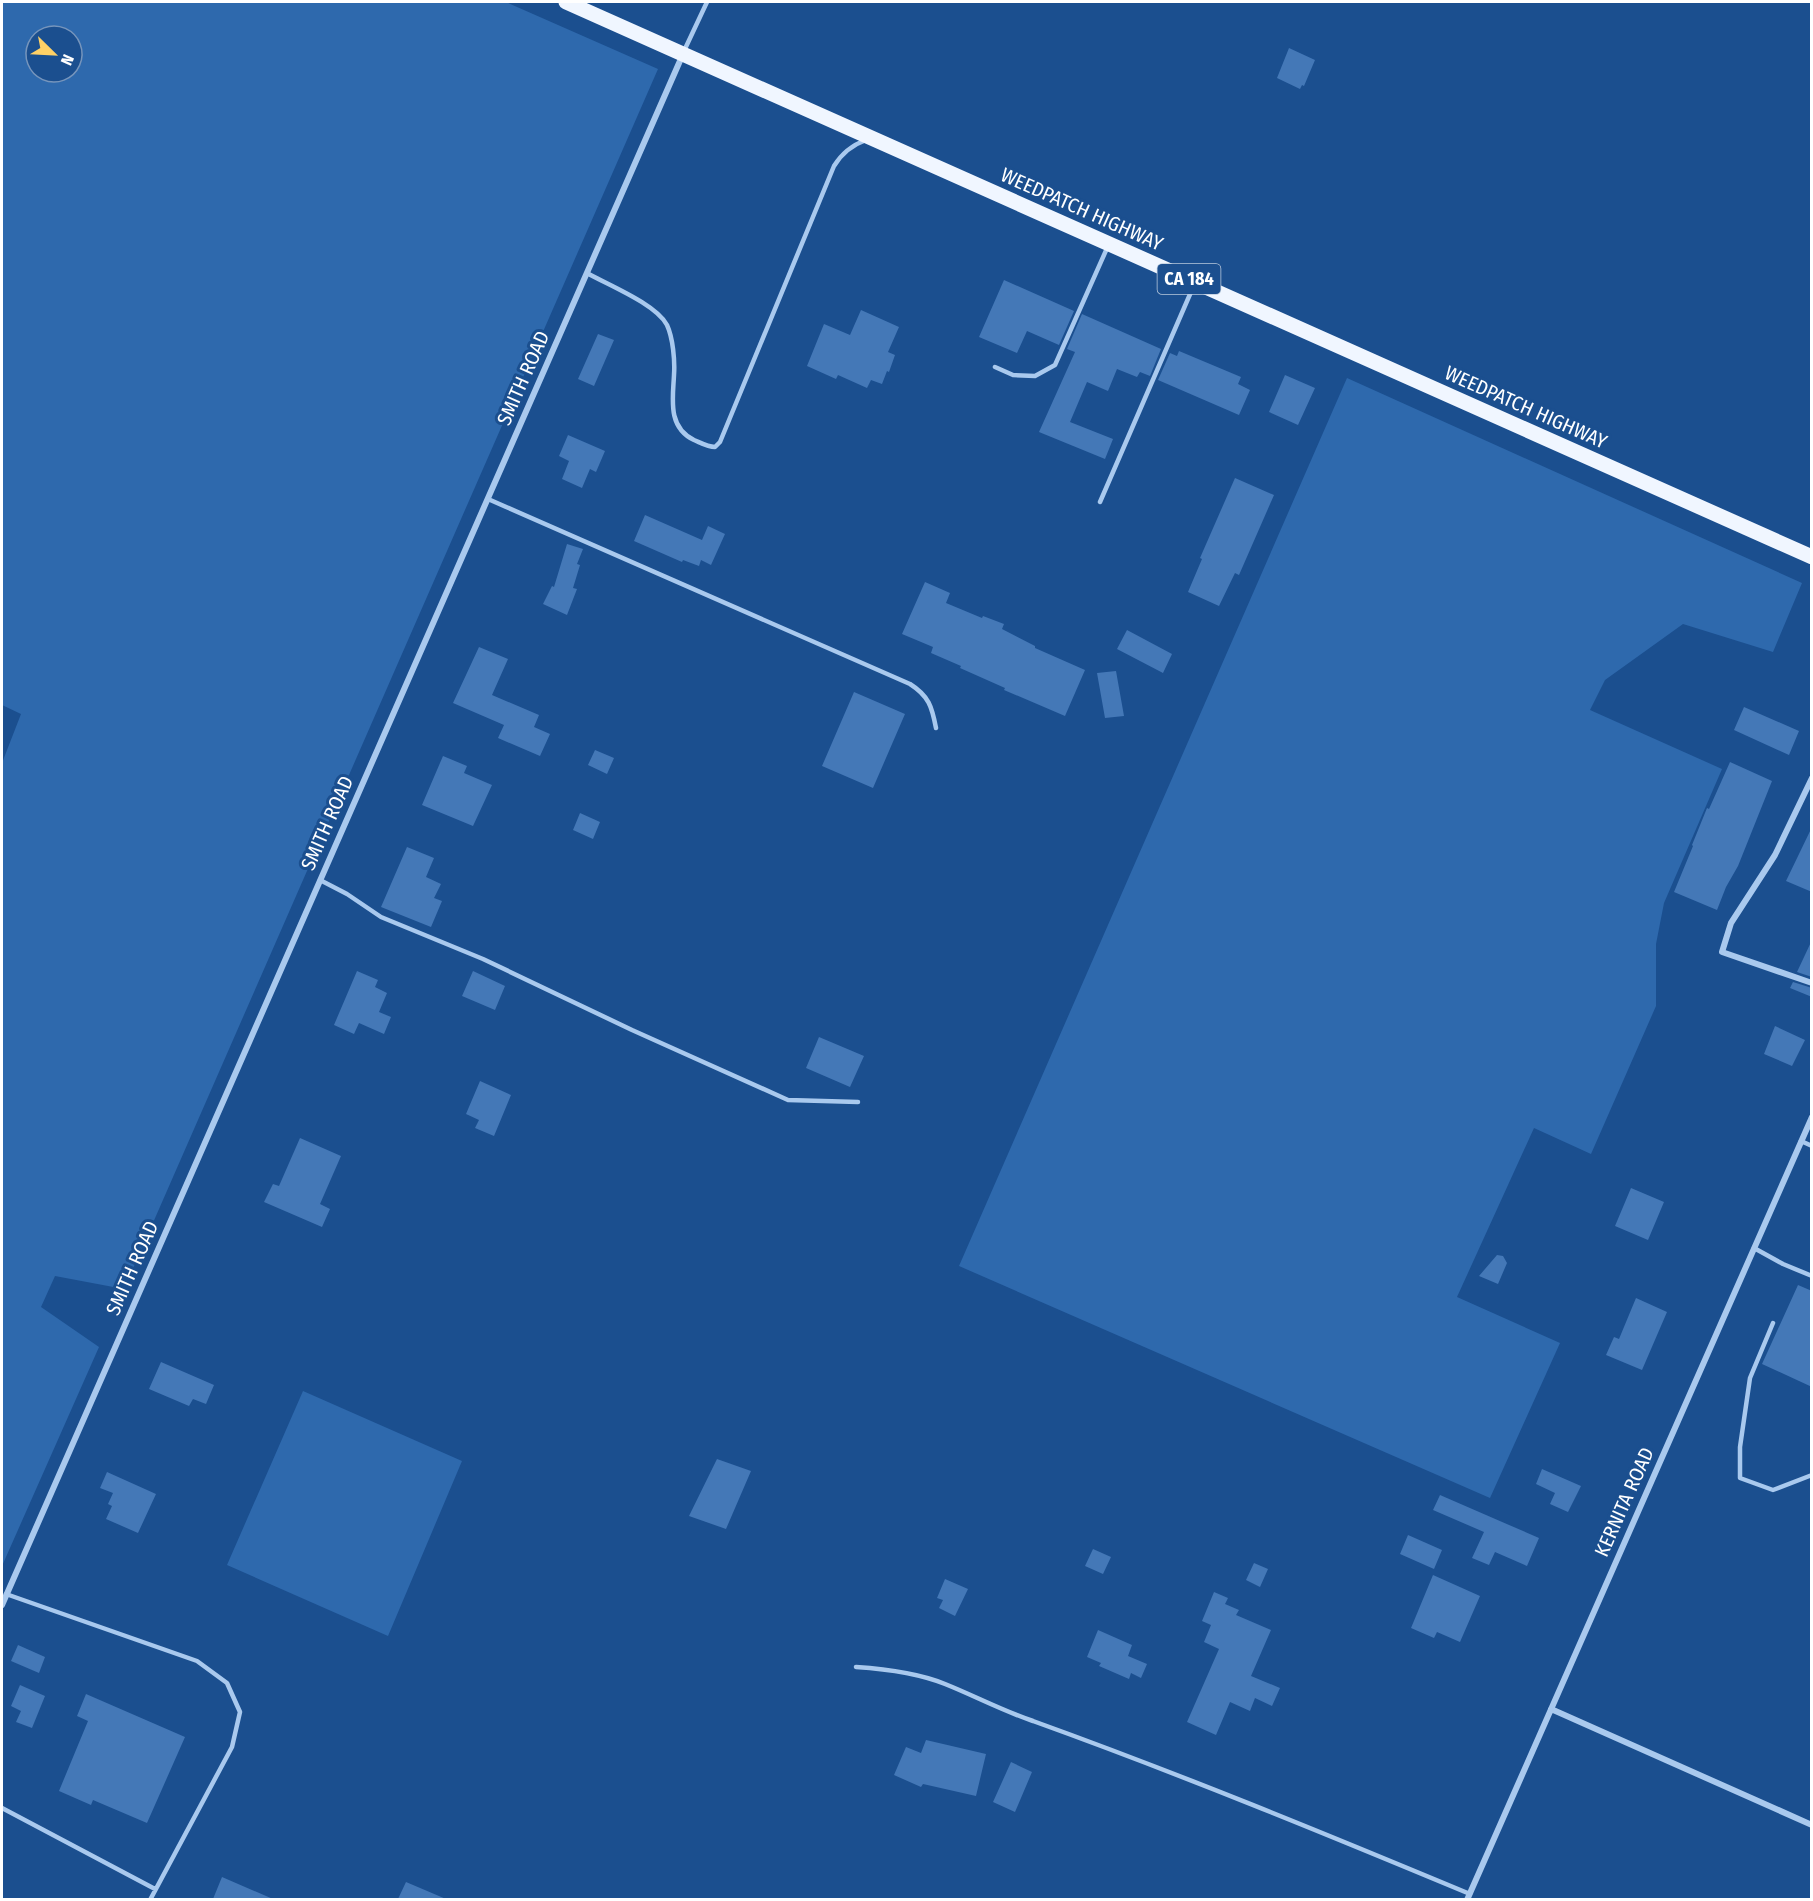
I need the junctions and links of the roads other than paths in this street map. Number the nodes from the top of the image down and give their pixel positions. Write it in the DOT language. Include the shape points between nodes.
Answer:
graph roads {
  1 [pos="566,2"];
  2 [pos="707,2"];
  3 [pos="683,54"];
  4 [pos="872,138"];
  5 [pos="1109,244"];
  6 [pos="587,273"];
  7 [pos="1195,282"];
  8 [pos="994,367"];
  9 [pos="488,499"];
  10 [pos="1100,502"];
  11 [pos="1812,557"];
  12 [pos="936,728"];
  13 [pos="1812,778"];
  14 [pos="320,880"];
  15 [pos="1812,983"];
  16 [pos="858,1102"];
  17 [pos="1812,1117"];
  18 [pos="1801,1141"];
  19 [pos="1812,1146"];
  20 [pos="1754,1248"];
  21 [pos="1812,1276"];
  22 [pos="1773,1323"];
  23 [pos="1812,1475"];
  24 [pos="6,1594"];
  25 [pos="2,1605"];
  26 [pos="856,1667"];
  27 [pos="1551,1709"];
  28 [pos="2,1808"];
  29 [pos="1812,1826"];
  30 [pos="155,1889"];
  31 [pos="1469,1897"];
  32 [pos="150,1899"];
  1 -- 3 [label="main road, WEEDPATCH HIGHWAY / CA 184"];
  2 -- 3 [label="lane"];
  3 -- 4 [label="main road, WEEDPATCH HIGHWAY / CA 184"];
  3 -- 6 [label="street, SMITH ROAD"];
  4 -- 5 [label="main road, WEEDPATCH HIGHWAY / CA 184"];
  4 -- 6 [label="lane" via="849,149 834,166 715,447 689,438 674,417 675,372 667,325 653,309"];
  5 -- 7 [label="main road, WEEDPATCH HIGHWAY / CA 184"];
  5 -- 8 [label="lane" via="1055,365 1035,376 1013,375"];
  6 -- 9 [label="street, SMITH ROAD"];
  7 -- 10 [label="lane"];
  7 -- 11 [label="main road, WEEDPATCH HIGHWAY / CA 184"];
  9 -- 12 [label="lane" via="910,684 925,695"];
  9 -- 14 [label="street, SMITH ROAD"];
  13 -- 15 [label="street" via="1775,855 1731,923 1722,952"];
  14 -- 16 [label="lane" via="381,917 483,959 788,1100"];
  14 -- 24 [label="street, SMITH ROAD"];
  17 -- 18 [label="street, KERNITA ROAD"];
  18 -- 19 [label="lane"];
  18 -- 20 [label="street, KERNITA ROAD"];
  20 -- 21 [label="lane"];
  20 -- 27 [label="street, KERNITA ROAD"];
  22 -- 23 [label="lane" via="1750,1378 1740,1447 1740,1478 1773,1490"];
  24 -- 25 [label="street, SMITH ROAD"];
  24 -- 30 [label="lane" via="197,1661 227,1683 240,1712 232,1746"];
  26 -- 31 [label="lane" via="886,1669 943,1683 1002,1710 1340,1840"];
  27 -- 29 [label="street"];
  27 -- 31 [label="street, KERNITA ROAD"];
  28 -- 30 [label="lane"];
  30 -- 32 [label="lane"];
}
